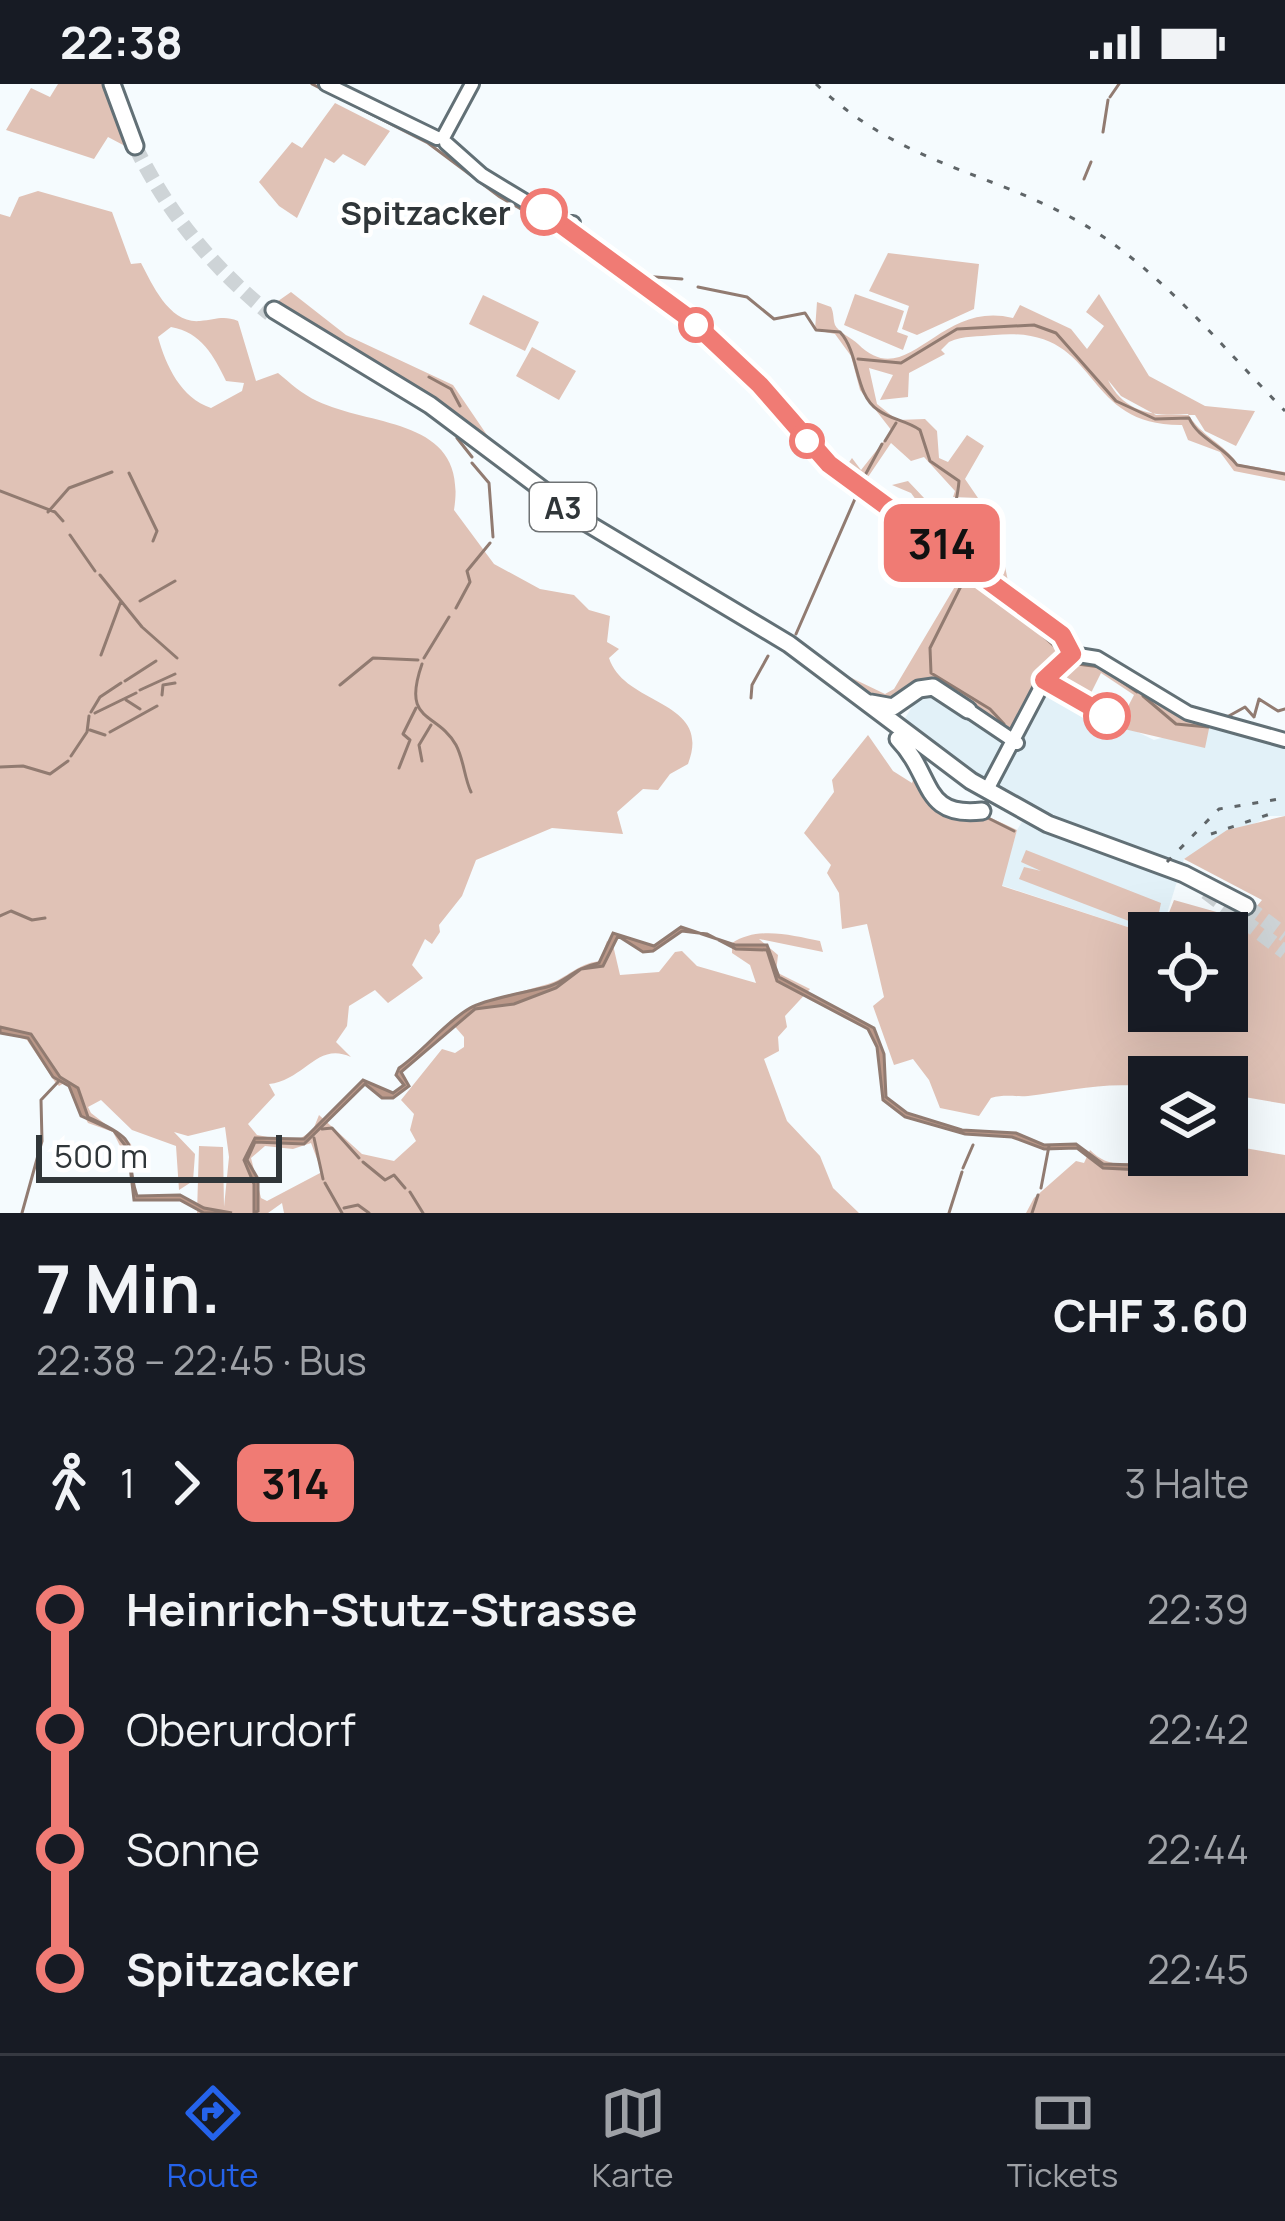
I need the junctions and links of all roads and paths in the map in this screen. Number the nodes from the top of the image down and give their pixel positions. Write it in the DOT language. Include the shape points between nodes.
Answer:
graph roads {
  1 [pos="116,84"];
  2 [pos="326,84"];
  3 [pos="472,84"];
  4 [pos="442,139"];
  5 [pos="138,145"];
  6 [pos="1068,656"];
  7 [pos="843,686"];
  8 [pos="1054,686"];
  9 [pos="1039,692"];
  10 [pos="905,702"];
  11 [pos="968,710"];
  12 [pos="874,716"];
  13 [pos="1010,738"];
  14 [pos="1285,740"];
  15 [pos="936,758"];
  16 [pos="977,800"];
  17 [pos="1206,892"];
  18 [pos="1246,906"];
  1 -- 5 [label="highway"];
  2 -- 4 [label="main road"];
  3 -- 4 [label="main road"];
  4 -- 6 [label="main road" via="482,175 662,295 740,364 836,469 1062,635"];
  6 -- 9 [label="main road"];
  6 -- 14 [label="main road" via="1097,658 1187,713"];
  7 -- 10 [label="highway" via="881,707"];
  7 -- 12 [label="highway, A3" via="760,625 568,511 415,395 272,312 427,410 584,528 769,637"];
  7 -- 15 [label="highway, A3"];
  8 -- 9 [label="main road"];
  9 -- 13 [label="main road" via="1025,726"];
  10 -- 11 [label="highway" via="932,689"];
  10 -- 15 [label="highway" via="905,729"];
  11 -- 13 [label="main road"];
  12 -- 16 [label="highway, A3"];
  12 -- 16 [label="highway" via="913,756 939,805"];
  13 -- 16 [label="main road"];
  15 -- 18 [label="highway, A3" via="1048,824"];
  16 -- 17 [label="highway, A3"];
}
